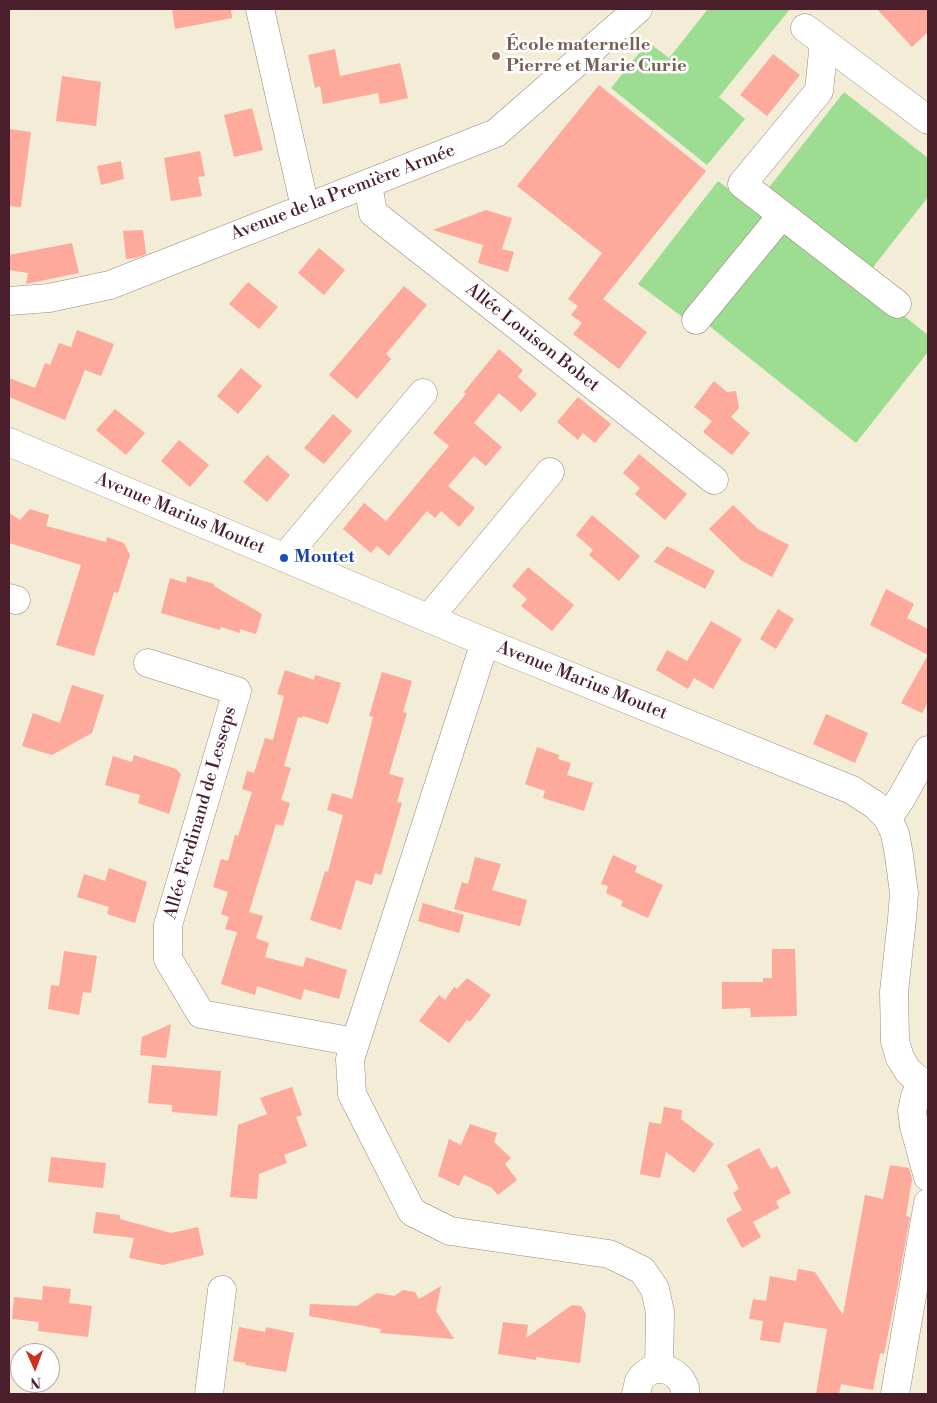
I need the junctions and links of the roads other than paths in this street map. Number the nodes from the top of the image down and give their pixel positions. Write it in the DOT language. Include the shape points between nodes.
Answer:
graph roads {
  1 [pos="260,9"];
  2 [pos="636,10"];
  3 [pos="928,120"];
  4 [pos="368,184"];
  5 [pos="305,207"];
  6 [pos="782,215"];
  7 [pos="9,301"];
  8 [pos="897,304"];
  9 [pos="696,320"];
  10 [pos="423,393"];
  11 [pos="9,442"];
  12 [pos="550,472"];
  13 [pos="714,480"];
  14 [pos="284,558"];
  15 [pos="428,618"];
  16 [pos="485,642"];
  17 [pos="148,663"];
  18 [pos="928,750"];
  19 [pos="888,818"];
  20 [pos="355,1042"];
  21 [pos="924,1083"];
  22 [pos="928,1177"];
  23 [pos="928,1203"];
  24 [pos="222,1290"];
  25 [pos="659,1369"];
  26 [pos="209,1394"];
  27 [pos="636,1394"];
  28 [pos="686,1394"];
  29 [pos="895,1394"];
  1 -- 5 [label="street"];
  2 -- 4 [label="street, Avenue de la Première Armée" via="496,133"];
  3 -- 6 [label="street" via="814,35 819,91 742,184"];
  4 -- 5 [label="street, Avenue de la Première Armée"];
  4 -- 13 [label="street, Allée Louison Bobet" via="373,213"];
  5 -- 7 [label="street, Avenue de la Première Armée" via="110,285 49,298"];
  6 -- 8 [label="street"];
  6 -- 9 [label="street"];
  10 -- 14 [label="street"];
  11 -- 14 [label="street, Avenue Marius Moutet"];
  12 -- 15 [label="street"];
  14 -- 15 [label="street, Avenue Marius Moutet"];
  15 -- 16 [label="street, Avenue Marius Moutet"];
  16 -- 19 [label="street, Avenue Marius Moutet" via="852,790 875,804"];
  16 -- 20 [label="street"];
  17 -- 20 [label="street, Allée Ferdinand de Lesseps" via="237,691 168,925 168,958 202,1014"];
  18 -- 19 [label="street"];
  19 -- 21 [label="street, Avenue Marius Moutet" via="895,834 904,893 894,992 895,1041 908,1071"];
  20 -- 25 [label="street" via="350,1059 352,1094 412,1212 450,1231 609,1254 642,1270 656,1289 660,1312"];
  21 -- 22 [label="street" via="915,1096 912,1111"];
  23 -- 29 [label="street"];
  24 -- 26 [label="street"];
  25 -- 27 [label="street" via="644,1375"];
  25 -- 28 [label="street" via="676,1374"];
}
